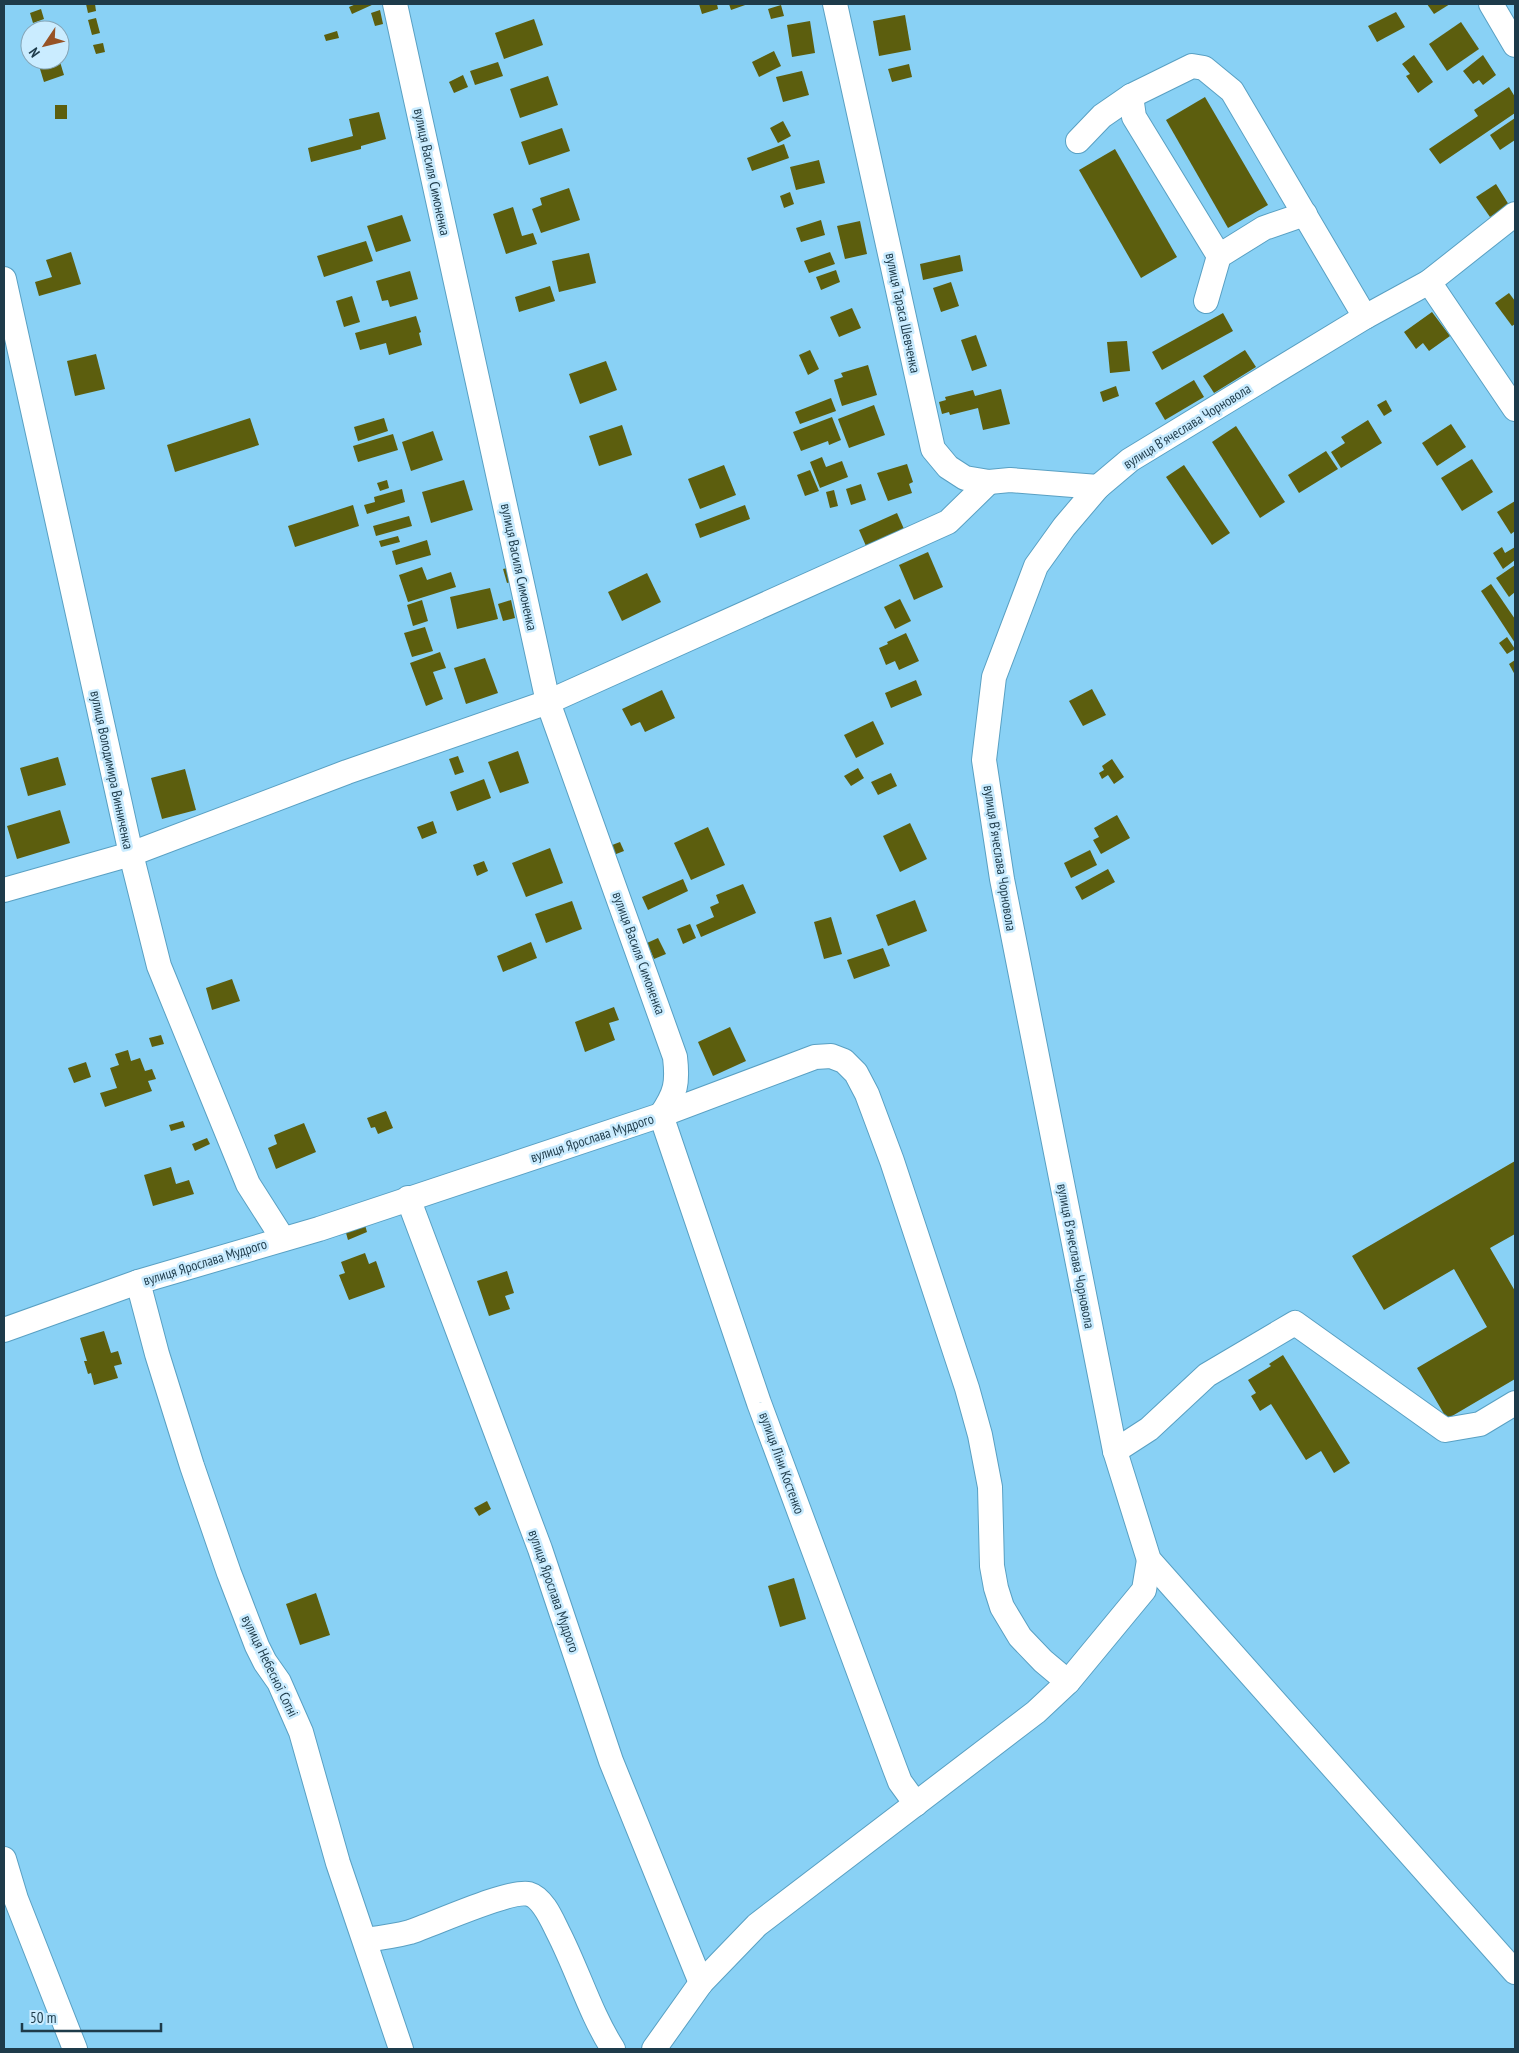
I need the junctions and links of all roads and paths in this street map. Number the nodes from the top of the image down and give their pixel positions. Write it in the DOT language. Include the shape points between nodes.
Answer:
graph roads {
  1 [pos="395,4"];
  2 [pos="835,4"];
  3 [pos="1492,4"];
  4 [pos="1515,45"];
  5 [pos="1131,96"];
  6 [pos="1078,141"];
  7 [pos="1305,214"];
  8 [pos="1515,214"];
  9 [pos="1219,256"];
  10 [pos="4,279"];
  11 [pos="1428,282"];
  12 [pos="1206,301"];
  13 [pos="1365,317"];
  14 [pos="1515,409"];
  15 [pos="989,482"];
  16 [pos="1098,487"];
  17 [pos="548,702"];
  18 [pos="131,854"];
  19 [pos="4,890"];
  20 [pos="661,1115"];
  21 [pos="408,1198"];
  22 [pos="283,1239"];
  23 [pos="138,1282"];
  24 [pos="4,1330"];
  25 [pos="1515,1403"];
  26 [pos="1115,1451"];
  27 [pos="1149,1560"];
  28 [pos="1068,1682"];
  29 [pos="916,1804"];
  30 [pos="4,1859"];
  31 [pos="365,1940"];
  32 [pos="1515,1972"];
  33 [pos="702,1983"];
  34 [pos="74,2049"];
  35 [pos="401,2049"];
  36 [pos="613,2049"];
  37 [pos="654,2049"];
  1 -- 17 [label="street, вулиця Василя Симоненка"];
  2 -- 15 [label="street, вулиця Тараса Шевченка" via="933,449 948,467 965,478"];
  3 -- 4 [label="street"];
  5 -- 6 [label="street" via="1102,116"];
  5 -- 7 [label="street" via="1192,66 1204,68 1232,91"];
  5 -- 9 [label="street" via="1134,117"];
  7 -- 9 [label="street" via="1264,228"];
  7 -- 13 [label="street"];
  8 -- 11 [label="street, вулиця Вʼячеслава Чорновола"];
  9 -- 12 [label="street"];
  10 -- 18 [label="street, вулиця Володимира Винниченка"];
  11 -- 13 [label="street, вулиця Вʼячеслава Чорновола"];
  11 -- 14 [label="street"];
  13 -- 16 [label="street, вулиця Вʼячеслава Чорновола" via="1130,460"];
  15 -- 16 [label="street, вулиця Тараса Шевченка" via="1010,480"];
  15 -- 17 [label="street" via="948,522"];
  16 -- 26 [label="street, вулиця Вʼячеслава Чорновола" via="1036,566 994,678 984,760 1002,879"];
  17 -- 18 [label="street" via="347,772"];
  17 -- 20 [label="street, вулиця Василя Симоненка" via="675,1057 676,1088"];
  18 -- 19 [label="street"];
  18 -- 22 [label="street, вулиця Володимира Винниченка" via="159,966 248,1184"];
  20 -- 21 [label="street, вулиця Ярослава Мудрого"];
  20 -- 28 [label="street, вулиця Ярослава Мудрого" via="815,1058 830,1056 844,1061 856,1073 879,1123 973,1411 990,1487 992,1566 1002,1607 1020,1637"];
  20 -- 29 [label="street, вулиця Ліни Костенко" via="760,1403 884,1742 900,1782"];
  21 -- 22 [label="street, вулиця Ярослава Мудрого"];
  21 -- 33 [label="street, вулиця Ярослава Мудрого" via="540,1548 611,1761"];
  22 -- 23 [label="street, вулиця Ярослава Мудрого"];
  23 -- 24 [label="street, вулиця Ярослава Мудрого"];
  23 -- 31 [label="street, вулиця Небесної Сотні" via="201,1493 257,1646 279,1682 301,1732 338,1863"];
  25 -- 26 [label="street" via="1480,1424 1445,1430 1295,1323 1207,1375 1149,1428"];
  26 -- 27 [label="street, вулиця Вʼячеслава Чорновола"];
  27 -- 28 [label="street" via="1144,1590"];
  27 -- 32 [label="street"];
  28 -- 29 [label="street" via="1036,1712"];
  29 -- 33 [label="street" via="757,1925"];
  30 -- 34 [label="street" via="16,1899"];
  31 -- 35 [label="street, вулиця Небесної Сотні"];
  31 -- 36 [label="street" via="409,1932 505,1897 528,1894 545,1908 600,2029"];
  33 -- 37 [label="street"];
}
